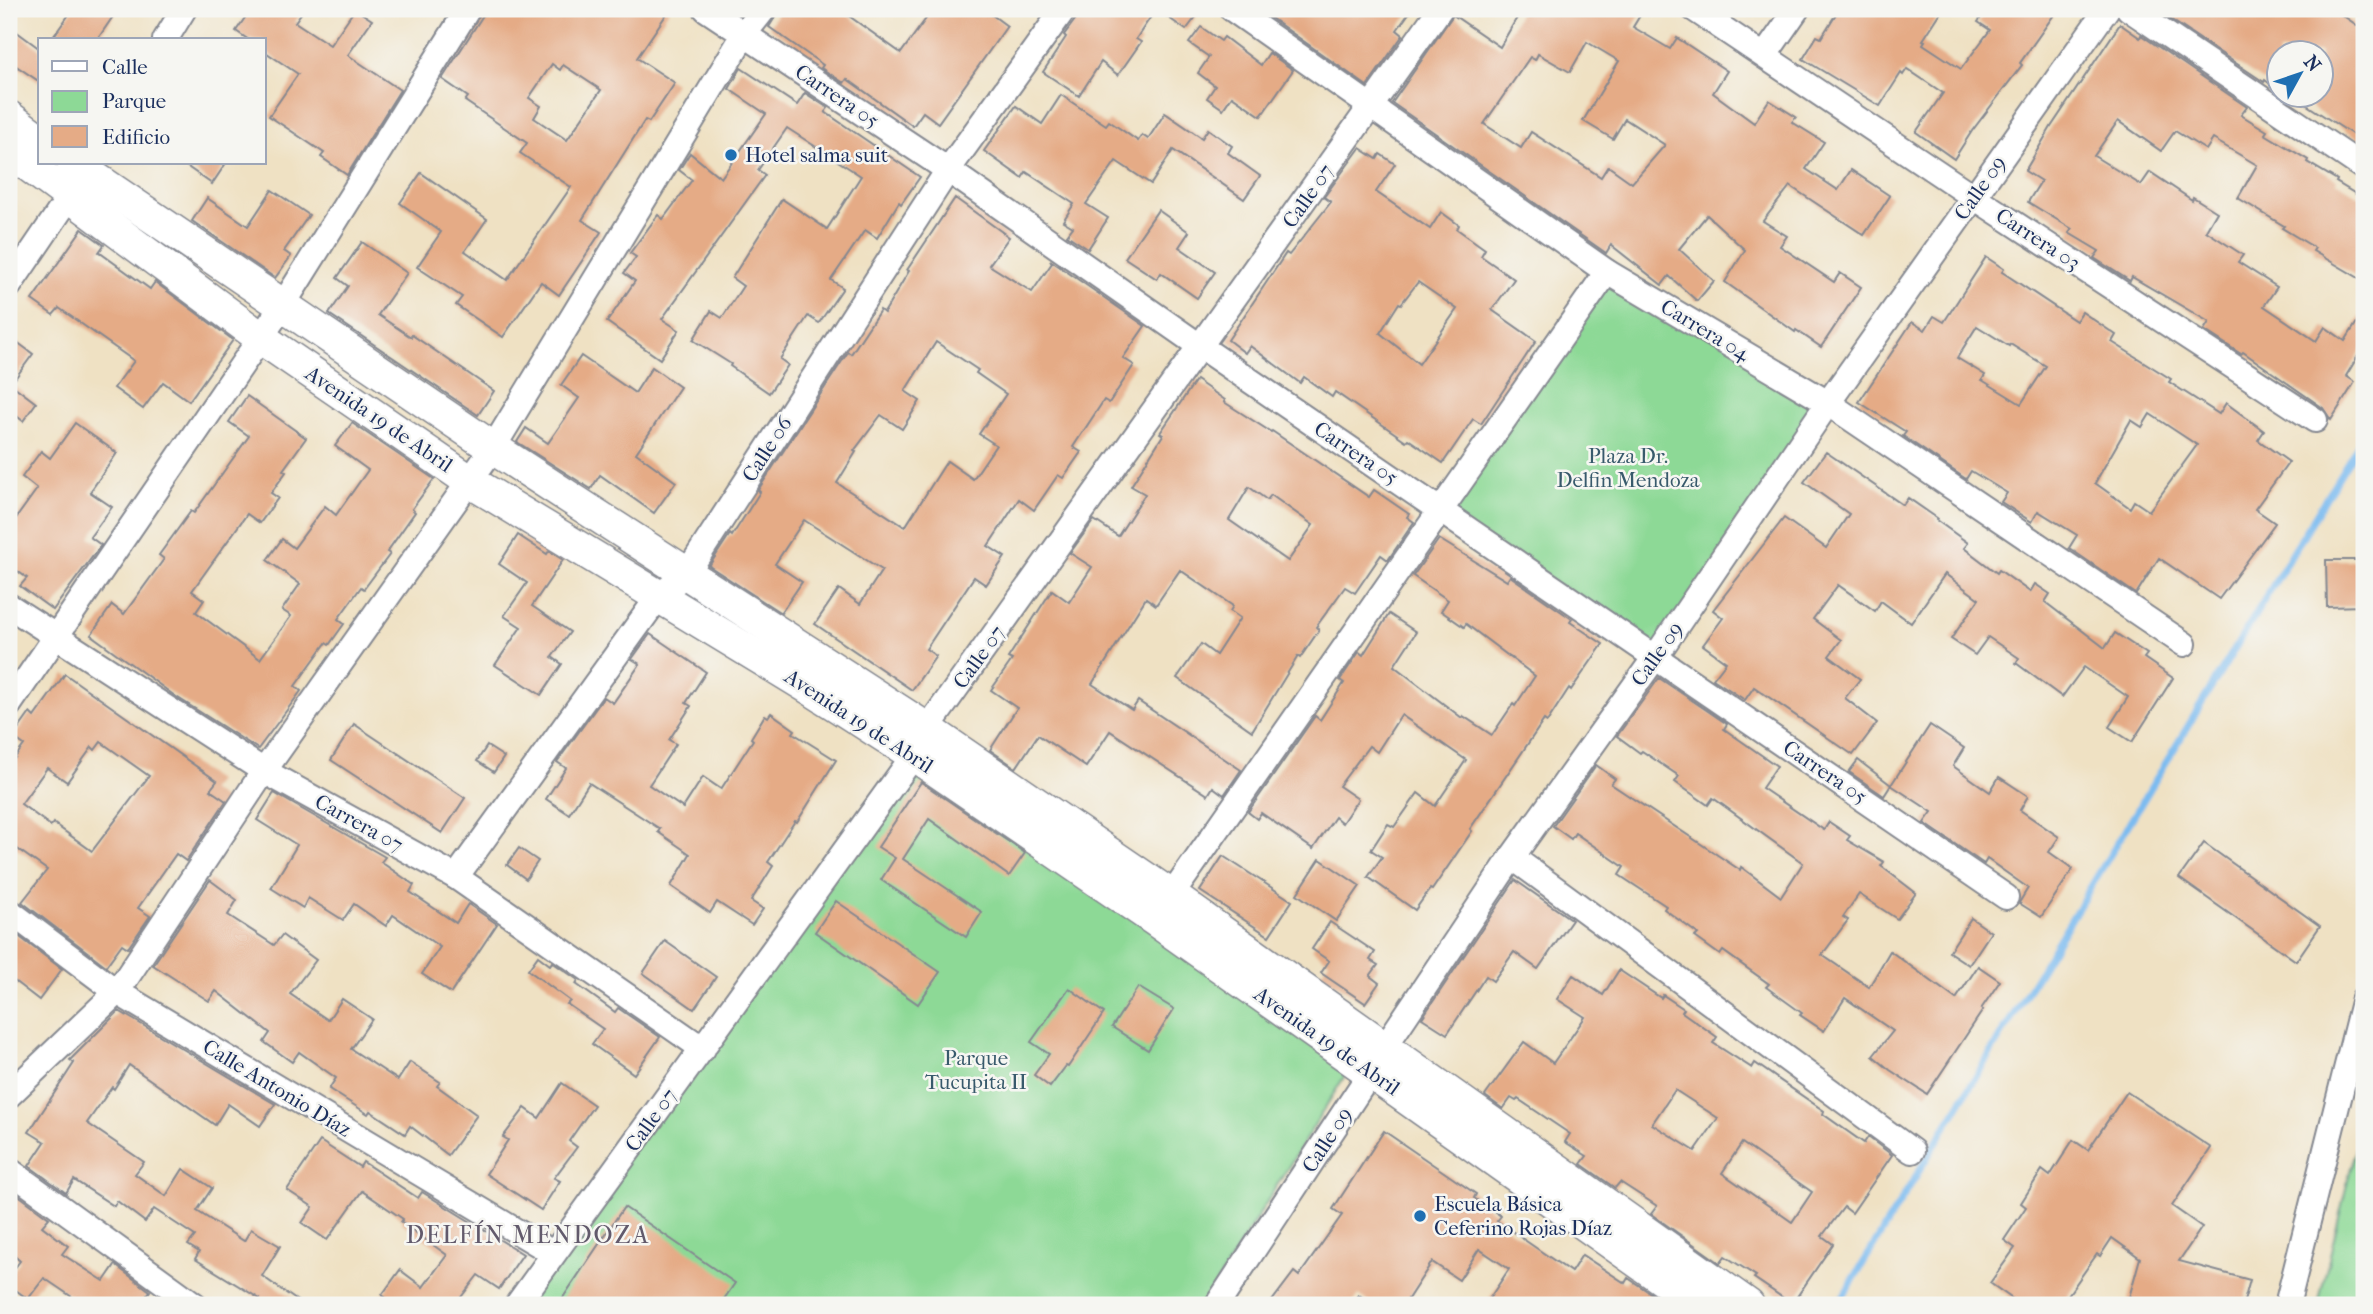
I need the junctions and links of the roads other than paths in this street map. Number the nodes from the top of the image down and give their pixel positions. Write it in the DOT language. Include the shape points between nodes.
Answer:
graph roads {
  1 [pos="184,9"];
  2 [pos="468,9"];
  3 [pos="706,9"];
  4 [pos="764,9"];
  5 [pos="1064,9"];
  6 [pos="1232,9"];
  7 [pos="1440,9"];
  8 [pos="1694,9"];
  9 [pos="1797,9"];
  10 [pos="2107,9"];
  11 [pos="2129,9"];
  12 [pos="745,33"];
  13 [pos="166,38"];
  14 [pos="1765,55"];
  15 [pos="1370,108"];
  16 [pos="9,117"];
  17 [pos="38,139"];
  18 [pos="9,151"];
  19 [pos="38,160"];
  20 [pos="49,164"];
  21 [pos="2364,169"];
  22 [pos="948,170"];
  23 [pos="80,174"];
  24 [pos="1974,197"];
  25 [pos="1607,272"];
  26 [pos="9,286"];
  27 [pos="283,305"];
  28 [pos="261,338"];
  29 [pos="1201,347"];
  30 [pos="1828,403"];
  31 [pos="2315,420"];
  32 [pos="493,447"];
  33 [pos="471,482"];
  34 [pos="1441,510"];
  35 [pos="687,573"];
  36 [pos="659,596"];
  37 [pos="9,606"];
  38 [pos="54,638"];
  39 [pos="2184,644"];
  40 [pos="1656,656"];
  41 [pos="9,705"];
  42 [pos="921,742"];
  43 [pos="264,771"];
  44 [pos="1512,857"];
  45 [pos="456,877"];
  46 [pos="2006,897"];
  47 [pos="1163,908"];
  48 [pos="9,911"];
  49 [pos="117,992"];
  50 [pos="2364,998"];
  51 [pos="703,1049"];
  52 [pos="1377,1060"];
  53 [pos="9,1095"];
  54 [pos="1912,1151"];
  55 [pos="9,1170"];
  56 [pos="553,1252"];
  57 [pos="195,1305"];
  58 [pos="517,1305"];
  59 [pos="1217,1305"];
  60 [pos="1699,1305"];
  61 [pos="1748,1305"];
  62 [pos="2287,1305"];
  1 -- 13 [label="street"];
  2 -- 27 [label="street"];
  3 -- 12 [label="street, Carrera 05"];
  4 -- 12 [label="street"];
  5 -- 22 [label="street, Calle 06"];
  6 -- 15 [label="street, Carrera 04"];
  7 -- 15 [label="street, Calle 07"];
  8 -- 14 [label="street, Carrera 03"];
  9 -- 14 [label="street"];
  10 -- 24 [label="street, Calle 09"];
  11 -- 21 [label="street"];
  12 -- 22 [label="street, Carrera 05"];
  12 -- 32 [label="street"];
  14 -- 24 [label="street, Carrera 03"];
  15 -- 25 [label="street, Carrera 04"];
  15 -- 29 [label="street, Calle 07"];
  16 -- 17 [label="street"];
  18 -- 19 [label="street, Avenida 19 de Abril"];
  20 -- 23 [label="street, Avenida 19 de Abril"];
  22 -- 29 [label="street, Carrera 05"];
  22 -- 35 [label="street, Calle 06"];
  23 -- 26 [label="street"];
  23 -- 27 [label="street, Avenida 19 de Abril"];
  23 -- 28 [label="street, Avenida 19 de Abril"];
  24 -- 30 [label="street, Calle 09"];
  24 -- 31 [label="street, Carrera 03"];
  25 -- 30 [label="street, Carrera 04"];
  25 -- 34 [label="street"];
  27 -- 28 [label="street"];
  27 -- 32 [label="street, Avenida 19 de Abril"];
  28 -- 33 [label="street, Avenida 19 de Abril"];
  28 -- 38 [label="street"];
  29 -- 34 [label="street, Carrera 05"];
  29 -- 42 [label="street, Calle 07"];
  30 -- 39 [label="street, Carrera 04"];
  30 -- 40 [label="street, Calle 09"];
  32 -- 33 [label="street"];
  32 -- 35 [label="street, Avenida 19 de Abril"];
  33 -- 36 [label="street, Avenida 19 de Abril"];
  33 -- 43 [label="street"];
  34 -- 40 [label="street, Carrera 05"];
  34 -- 47 [label="street"];
  35 -- 36 [label="street, Calle 06"];
  35 -- 42 [label="street, Avenida 19 de Abril"];
  36 -- 42 [label="street, Avenida 19 de Abril" via="811,689"];
  36 -- 45 [label="street, Calle 06"];
  37 -- 38 [label="street, Carrera 07"];
  38 -- 41 [label="street"];
  38 -- 43 [label="street, Carrera 07"];
  40 -- 44 [label="street, Calle 09"];
  40 -- 46 [label="street, Carrera 05"];
  42 -- 47 [label="street, Avenida 19 de Abril"];
  42 -- 51 [label="street, Calle 07"];
  43 -- 45 [label="street, Carrera 07"];
  43 -- 49 [label="street"];
  44 -- 52 [label="street, Calle 09"];
  44 -- 54 [label="street"];
  45 -- 51 [label="street, Carrera 07"];
  47 -- 52 [label="street, Avenida 19 de Abril"];
  48 -- 49 [label="street, Calle Antonio Díaz"];
  49 -- 53 [label="street"];
  49 -- 56 [label="street, Calle Antonio Díaz"];
  50 -- 62 [label="street"];
  51 -- 56 [label="street, Calle 07"];
  52 -- 59 [label="street, Calle 09"];
  52 -- 60 [label="street, Avenida 19 de Abril"];
  52 -- 61 [label="street, Avenida 19 de Abril"];
  55 -- 57 [label="street"];
  56 -- 58 [label="street, Calle 07"];
}
